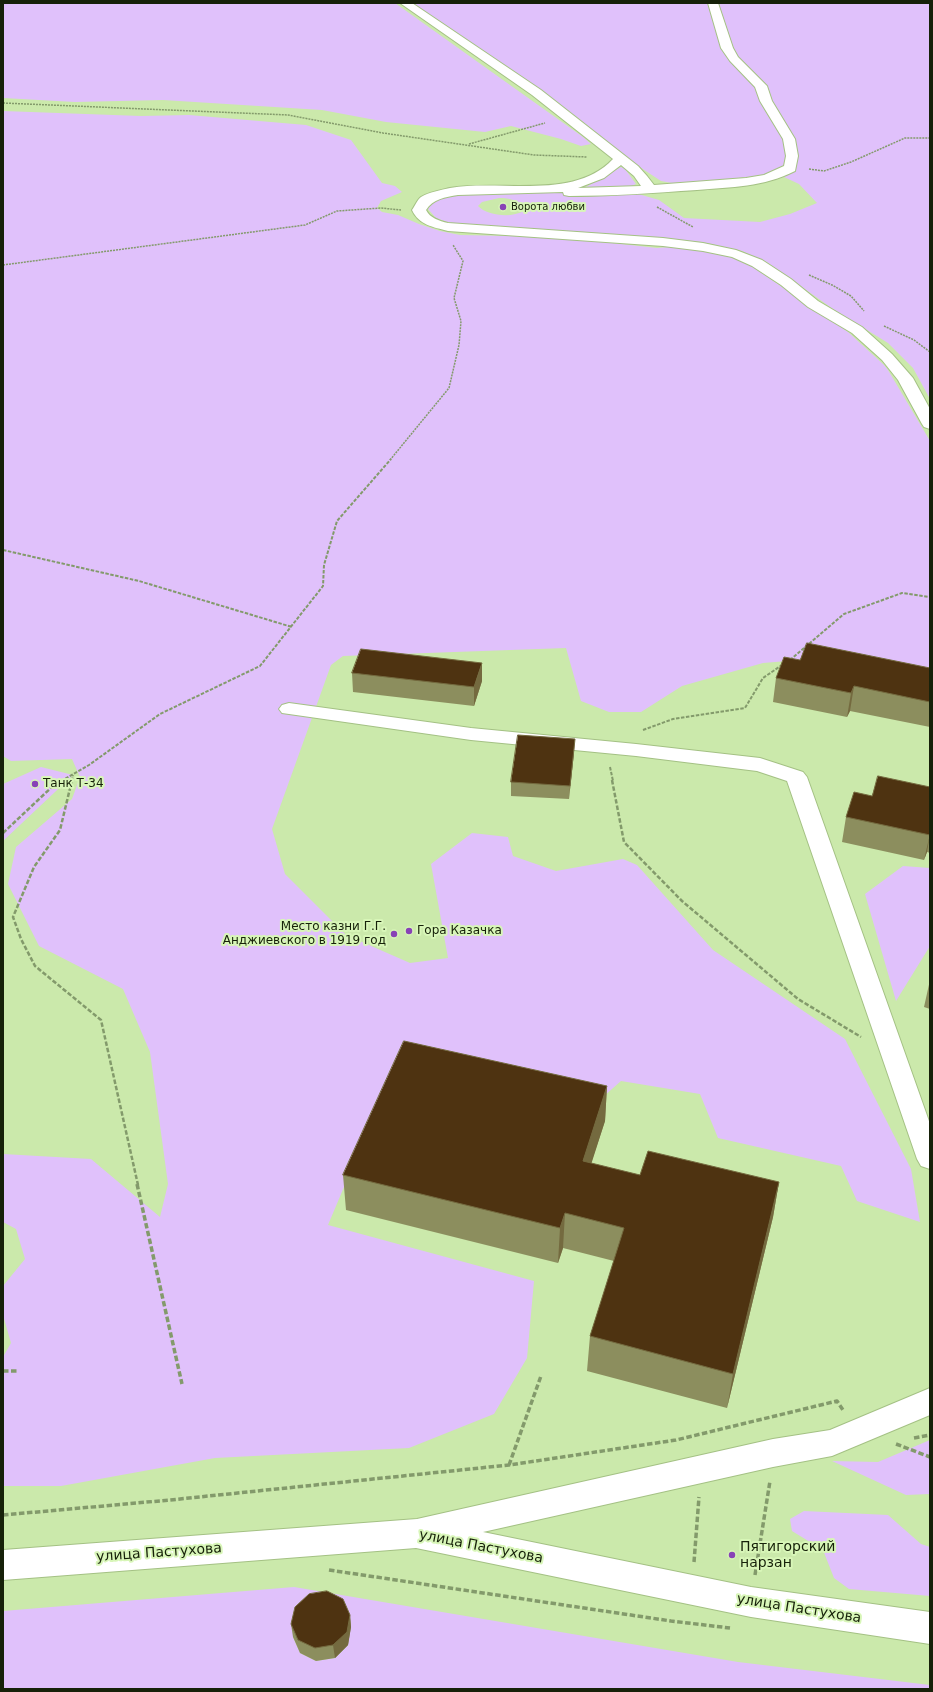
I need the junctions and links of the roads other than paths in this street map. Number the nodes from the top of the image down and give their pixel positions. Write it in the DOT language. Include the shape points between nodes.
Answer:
graph roads {
  1 [pos="405,3"];
  2 [pos="713,3"];
  3 [pos="620,158"];
  4 [pos="555,189"];
  5 [pos="649,190"];
  6 [pos="930,424"];
  7 [pos="289,709"];
  8 [pos="930,1158"];
  9 [pos="930,1401"];
  10 [pos="416,1533"];
  11 [pos="3,1565"];
  12 [pos="930,1628"];
  1 -- 3 [label="street" via="573,119"];
  2 -- 5 [label="street" via="727,48 734,59 761,86 766,101 789,139 792,156 790,168 765,178"];
  3 -- 4 [label="street" via="616,164 598,175 579,184"];
  3 -- 5 [label="street" via="631,166"];
  4 -- 5 [label="street" via="567,192"];
  4 -- 6 [label="street" via="445,192 423,201 420,206 421,213 439,225 467,229 662,242 736,254 757,263 813,304 857,330 887,357 905,378"];
  7 -- 8 [label="street" via="471,734 760,765 796,777"];
  9 -- 10 [label="street" via="832,1443 701,1468"];
  10 -- 11 [label="street, улица Пастухова"];
  10 -- 12 [label="street, улица Пастухова" via="751,1602"];
}
